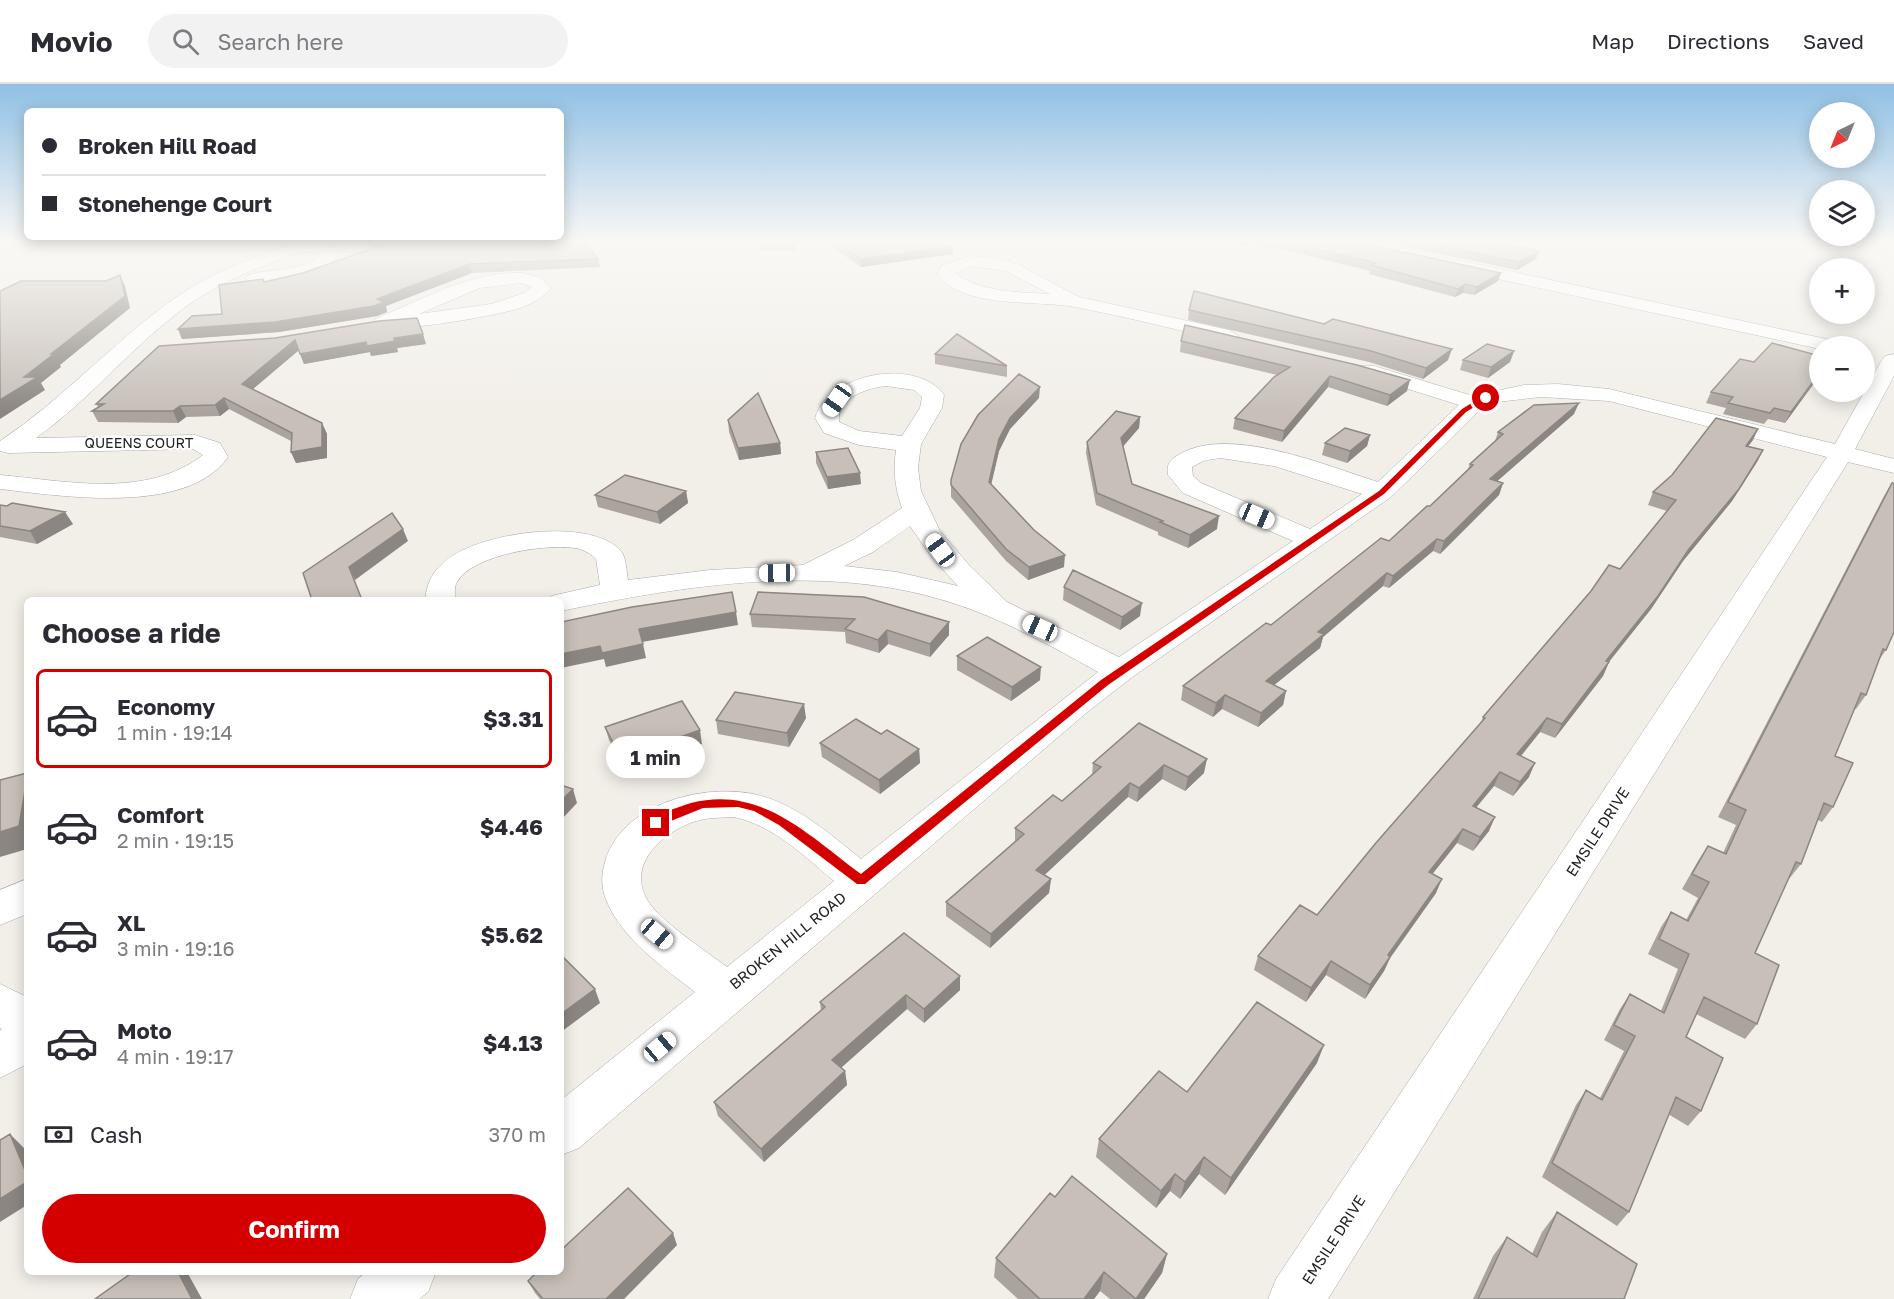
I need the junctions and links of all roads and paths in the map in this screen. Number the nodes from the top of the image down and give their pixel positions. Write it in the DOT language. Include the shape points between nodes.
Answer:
graph roads {
  1 [pos="188,299"];
  2 [pos="442,299"];
  3 [pos="524,299"];
  4 [pos="1054,299"];
  5 [pos="1069,299"];
  6 [pos="1611,299"];
  7 [pos="1073,301"];
  8 [pos="382,323"];
  9 [pos="359,327"];
  10 [pos="1809,341"];
  11 [pos="1252,342"];
  12 [pos="158,349"];
  13 [pos="124,351"];
  14 [pos="1886,359"];
  15 [pos="1349,365"];
  16 [pos="1474,403"];
  17 [pos="909,444"];
  18 [pos="5,448"];
  19 [pos="1841,454"];
  20 [pos="1894,466"];
  21 [pos="0,482"];
  22 [pos="1382,492"];
  23 [pos="915,511"];
  24 [pos="1314,540"];
  25 [pos="809,573"];
  26 [pos="615,591"];
  27 [pos="440,597"];
  28 [pos="564,601"];
  29 [pos="1001,610"];
  30 [pos="1120,671"];
  31 [pos="861,881"];
  32 [pos="24,897"];
  33 [pos="0,909"];
  34 [pos="726,992"];
  35 [pos="0,1003"];
  36 [pos="24,1019"];
  37 [pos="24,1040"];
  38 [pos="0,1057"];
  39 [pos="564,1128"];
  40 [pos="1296,1299"];
  1 -- 13 [label="street"];
  2 -- 8 [label="street"];
  3 -- 8 [label="street" via="490,309"];
  4 -- 7 [label="street"];
  5 -- 7 [label="street"];
  6 -- 10 [label="street"];
  7 -- 11 [label="street"];
  8 -- 9 [label="street"];
  12 -- 13 [label="street"];
  13 -- 18 [label="street" via="61,407"];
  14 -- 19 [label="street, EMSILE DRIVE"];
  15 -- 16 [label="street"];
  16 -- 19 [label="street, BROKEN HILL ROAD" via="1521,392 1609,395"];
  16 -- 22 [label="street, BROKEN HILL ROAD"];
  17 -- 23 [label="street" via="905,469"];
  18 -- 21 [label="street, QUEENS COURT" via="195,442 212,448 216,457 192,476 141,490"];
  19 -- 20 [label="street, BROKEN HILL ROAD"];
  19 -- 40 [label="street, EMSILE DRIVE"];
  22 -- 24 [label="street, BROKEN HILL ROAD"];
  22 -- 24 [label="street" via="1240,451 1192,454 1180,464 1181,478 1192,488"];
  23 -- 25 [label="street" via="863,546"];
  23 -- 29 [label="street" via="940,550"];
  24 -- 30 [label="street, BROKEN HILL ROAD"];
  25 -- 26 [label="street" via="721,576"];
  25 -- 29 [label="street" via="899,582"];
  26 -- 27 [label="street" via="610,556 594,544 557,540 492,550 462,561 438,585"];
  26 -- 28 [label="street"];
  29 -- 30 [label="street"];
  30 -- 31 [label="street, BROKEN HILL ROAD"];
  31 -- 34 [label="street, BROKEN HILL ROAD"];
  31 -- 34 [label="street" via="783,822 758,808 703,804 684,809 643,833 632,846 622,873 625,900 640,919"];
  32 -- 33 [label="street"];
  34 -- 39 [label="street, BROKEN HILL ROAD"];
  35 -- 36 [label="street"];
  37 -- 38 [label="street"];
}
